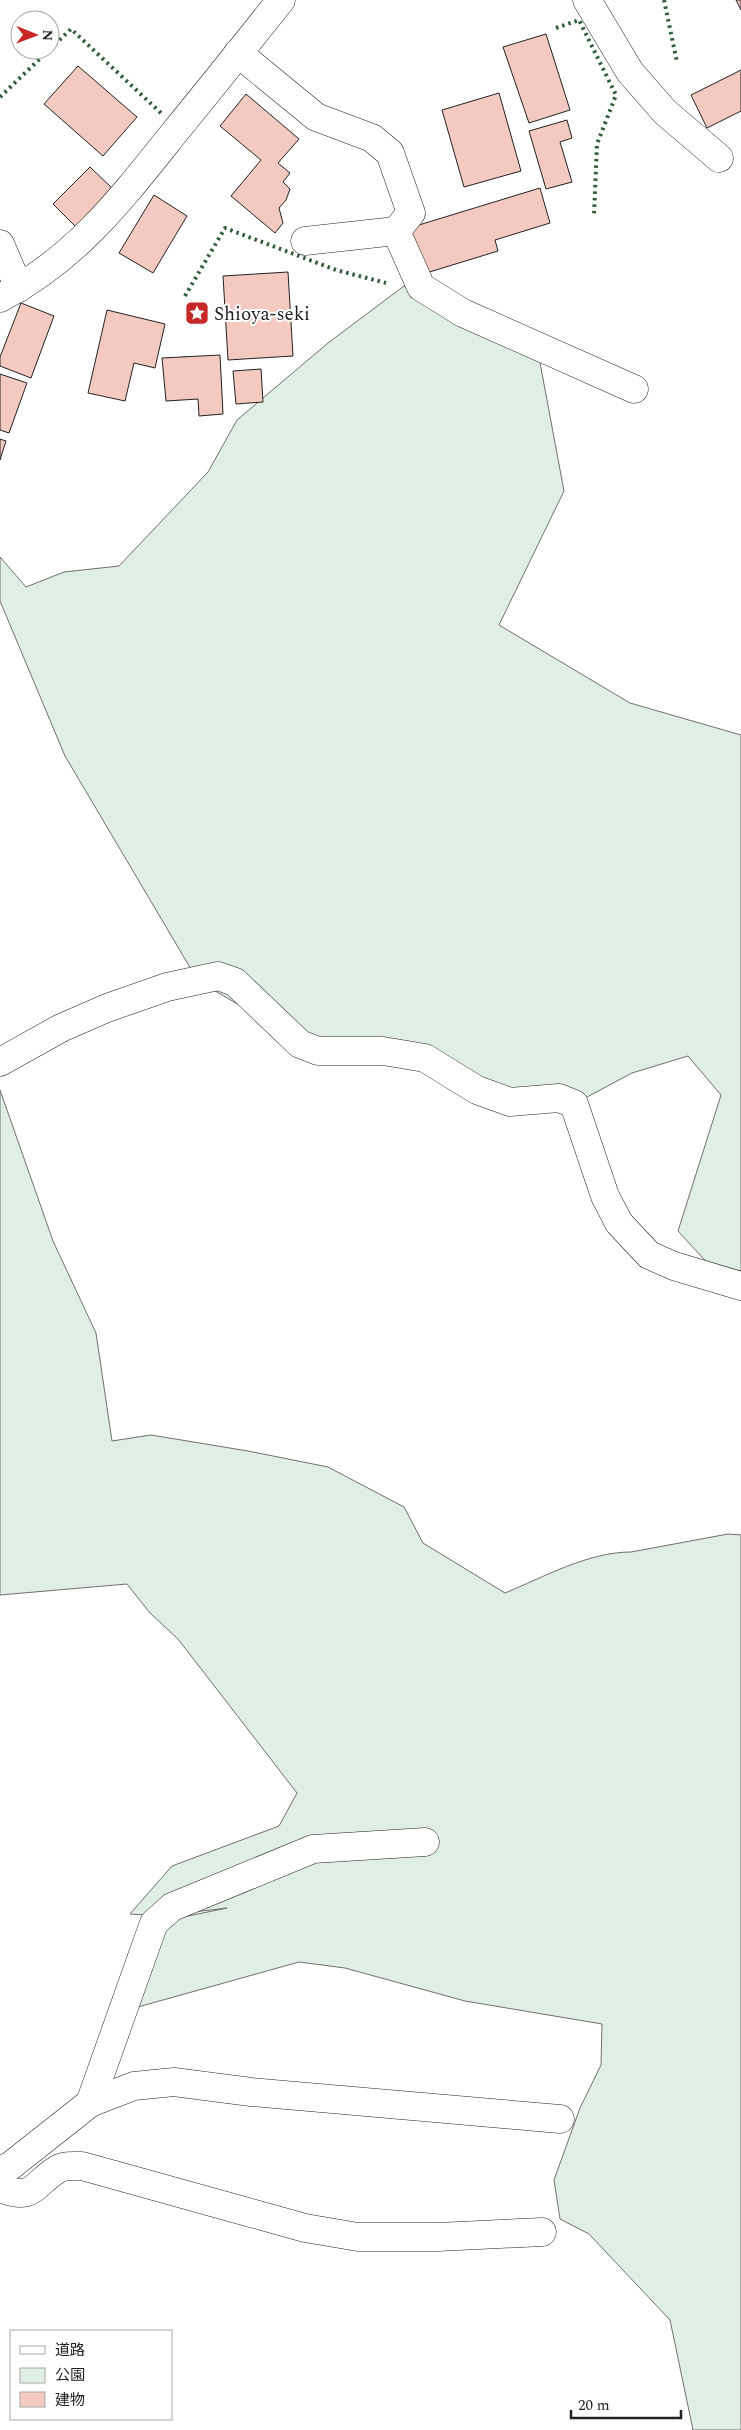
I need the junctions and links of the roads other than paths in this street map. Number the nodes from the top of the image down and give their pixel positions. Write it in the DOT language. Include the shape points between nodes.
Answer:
graph roads {
  1 [pos="281,0"];
  2 [pos="587,0"];
  3 [pos="238,53"];
  4 [pos="718,158"];
  5 [pos="396,231"];
  6 [pos="304,241"];
  7 [pos="0,244"];
  8 [pos="9,293"];
  9 [pos="634,389"];
  10 [pos="0,1062"];
  11 [pos="741,1286"];
  12 [pos="425,1842"];
  13 [pos="90,2103"];
  14 [pos="560,2119"];
  15 [pos="0,2169"];
  16 [pos="0,2188"];
  17 [pos="542,2232"];
  1 -- 3 [label="street"];
  2 -- 4 [label="street" via="630,72 665,112"];
  3 -- 5 [label="street" via="316,117 372,138 390,153 411,213"];
  3 -- 8 [label="street" via="138,178 77,246 51,268"];
  5 -- 6 [label="street"];
  5 -- 9 [label="street" via="421,287 463,313"];
  7 -- 8 [label="street"];
  10 -- 11 [label="street" via="61,1028 107,1008 167,986 218,976 236,982 300,1044 318,1051 383,1051 424,1058 477,1090 510,1102 559,1098 574,1104 605,1196 619,1223 649,1255"];
  12 -- 13 [label="street" via="313,1850 172,1907 154,1923"];
  13 -- 14 [label="street" via="134,2086 174,2082 280,2095"];
  13 -- 15 [label="street" via="9,2166"];
  16 -- 17 [label="street" via="14,2194 30,2193 60,2167 82,2166 305,2228 358,2237 438,2238"];
}
